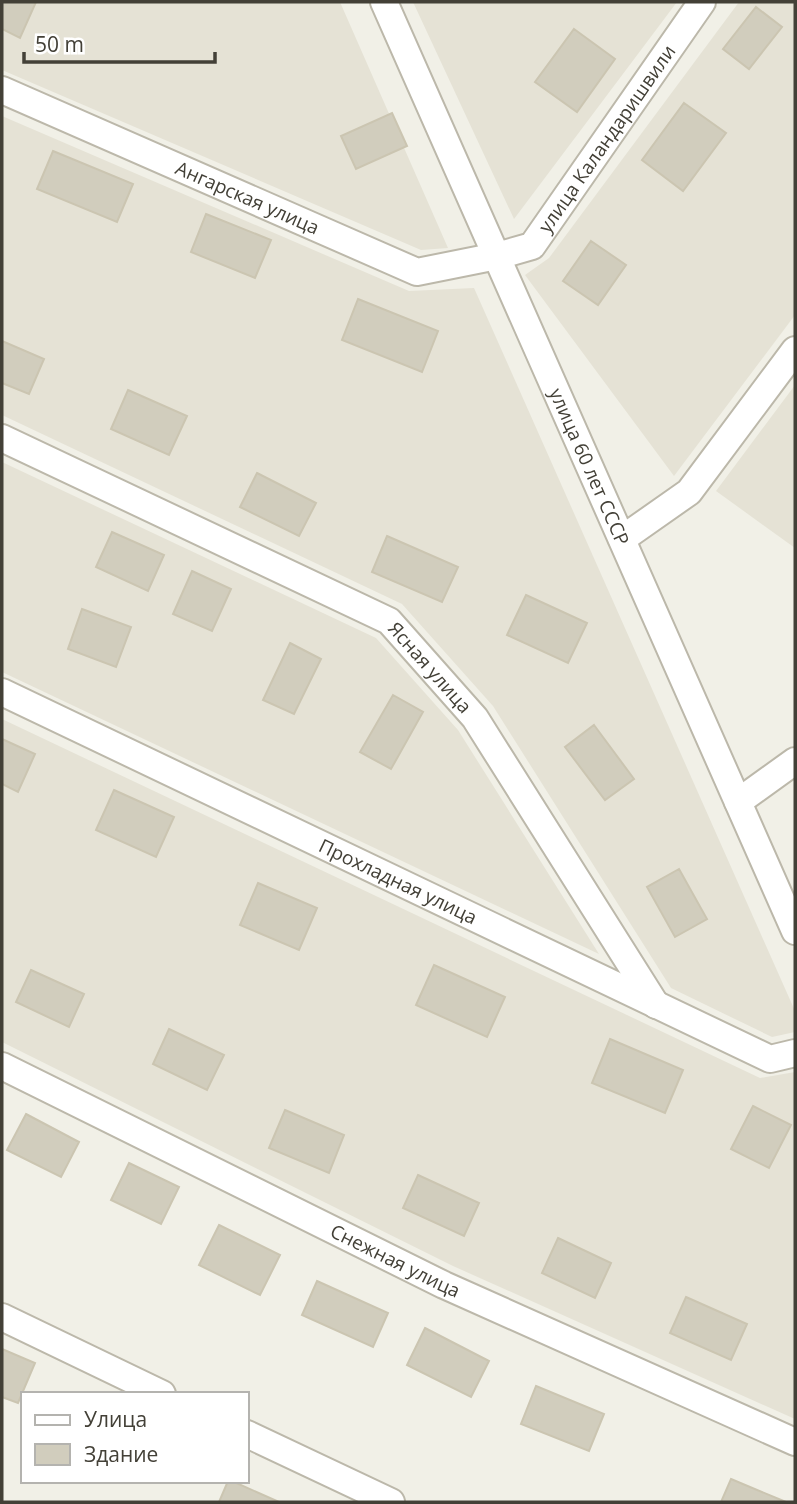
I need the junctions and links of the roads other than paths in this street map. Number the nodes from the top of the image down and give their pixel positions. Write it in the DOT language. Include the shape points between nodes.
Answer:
graph roads {
  1 [pos="384,2"];
  2 [pos="702,2"];
  3 [pos="2,90"];
  4 [pos="497,256"];
  5 [pos="795,350"];
  6 [pos="2,438"];
  7 [pos="622,539"];
  8 [pos="2,692"];
  9 [pos="795,761"];
  10 [pos="738,802"];
  11 [pos="795,931"];
  12 [pos="656,1005"];
  13 [pos="795,1053"];
  14 [pos="2,1066"];
  15 [pos="2,1317"];
  16 [pos="158,1392"];
  17 [pos="248,1434"];
  18 [pos="795,1442"];
  19 [pos="391,1502"];
  1 -- 4 [label="street, улица 60 лет СССР"];
  2 -- 4 [label="street, улица Каландаришвили" via="532,246"];
  3 -- 4 [label="street, Ангарская улица" via="417,272"];
  4 -- 7 [label="street, улица 60 лет СССР"];
  5 -- 7 [label="street" via="689,492"];
  6 -- 12 [label="street, Ясная улица" via="389,621 475,718"];
  7 -- 10 [label="street, улица 60 лет СССР"];
  8 -- 12 [label="street, Прохладная улица"];
  9 -- 10 [label="street"];
  10 -- 11 [label="street, улица 60 лет СССР"];
  12 -- 13 [label="street, Прохладная улица" via="770,1059"];
  14 -- 18 [label="street, Снежная улица" via="443,1285"];
  15 -- 16 [label="street"];
  17 -- 19 [label="street"];
}
